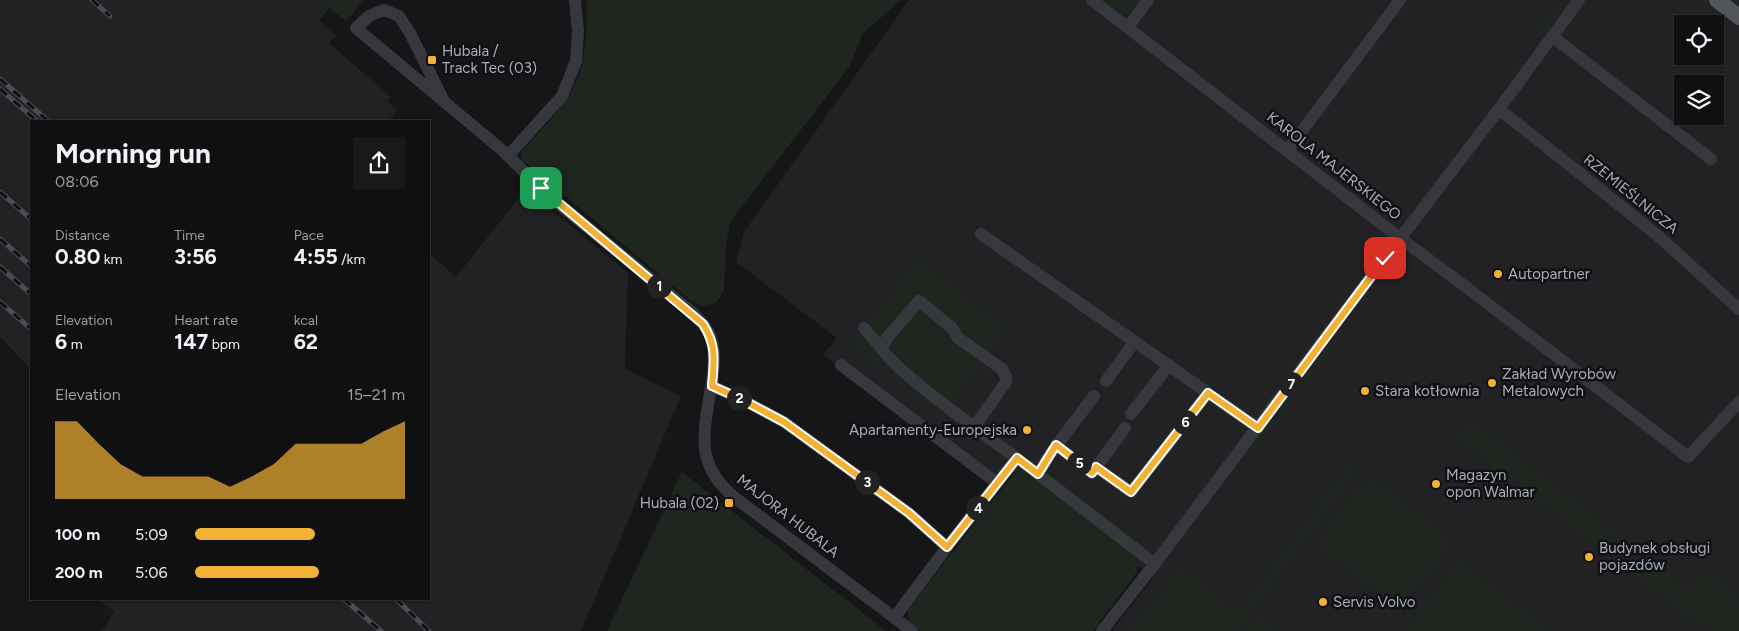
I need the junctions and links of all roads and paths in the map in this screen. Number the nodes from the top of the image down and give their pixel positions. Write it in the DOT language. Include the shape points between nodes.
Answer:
graph roads {
  1 [pos="575,0"];
  2 [pos="1092,0"];
  3 [pos="1148,0"];
  4 [pos="1400,0"];
  5 [pos="1579,0"];
  6 [pos="1717,0"];
  7 [pos="1739,17"];
  8 [pos="1128,27"];
  9 [pos="1553,37"];
  10 [pos="444,101"];
  11 [pos="1499,109"];
  12 [pos="1287,151"];
  13 [pos="508,156"];
  14 [pos="1711,159"];
  15 [pos="981,234"];
  16 [pos="1400,238"];
  17 [pos="1739,309"];
  18 [pos="864,328"];
  19 [pos="1134,341"];
  20 [pos="882,349"];
  21 [pos="841,365"];
  22 [pos="1169,365"];
  23 [pos="1106,381"];
  24 [pos="712,386"];
  25 [pos="1208,393"];
  26 [pos="1094,396"];
  27 [pos="1739,402"];
  28 [pos="1131,414"];
  29 [pos="974,427"];
  30 [pos="1125,428"];
  31 [pos="1258,428"];
  32 [pos="1056,445"];
  33 [pos="1017,458"];
  34 [pos="1096,467"];
  35 [pos="1038,474"];
  36 [pos="997,483"];
  37 [pos="947,547"];
  38 [pos="1155,564"];
  39 [pos="894,618"];
  40 [pos="912,631"];
  41 [pos="1102,631"];
  1 -- 13 [label="street" via="576,61 562,96"];
  2 -- 8 [label="street, KAROLA MAJERSKIEGO"];
  3 -- 8 [label="street"];
  4 -- 12 [label="street"];
  5 -- 9 [label="street"];
  6 -- 7 [label="main road"];
  8 -- 12 [label="street, KAROLA MAJERSKIEGO"];
  9 -- 11 [label="street"];
  9 -- 14 [label="street"];
  10 -- 10 [label="street, MAJORA HUBALA" via="399,16 384,10 369,16 356,28"];
  10 -- 13 [label="street, MAJORA HUBALA"];
  11 -- 16 [label="street"];
  11 -- 17 [label="street, RZEMIEŚLNICZA" via="1652,231"];
  12 -- 16 [label="street, KAROLA MAJERSKIEGO"];
  13 -- 24 [label="street, MAJORA HUBALA" via="550,197 703,324 714,348"];
  15 -- 19 [label="street"];
  16 -- 27 [label="street, KAROLA MAJERSKIEGO" via="1688,457"];
  16 -- 31 [label="street"];
  18 -- 20 [label="street"];
  19 -- 22 [label="street"];
  19 -- 23 [label="street"];
  20 -- 29 [label="street" via="890,360"];
  20 -- 29 [label="street" via="887,338 919,301 952,328 958,338 1002,369 1006,382"];
  21 -- 36 [label="street"];
  22 -- 25 [label="street"];
  22 -- 28 [label="street"];
  24 -- 37 [label="street" via="784,422 909,513"];
  24 -- 39 [label="street, MAJORA HUBALA" via="705,443 708,466 715,478 734,497"];
  25 -- 31 [label="street"];
  25 -- 34 [label="street" via="1131,492"];
  26 -- 32 [label="street"];
  29 -- 33 [label="street"];
  30 -- 34 [label="street"];
  31 -- 38 [label="street"];
  32 -- 34 [label="street" via="1092,473"];
  32 -- 35 [label="street"];
  33 -- 35 [label="street"];
  33 -- 36 [label="street"];
  35 -- 38 [label="street"];
  36 -- 37 [label="street"];
  37 -- 39 [label="street"];
  38 -- 41 [label="street"];
  39 -- 40 [label="street, MAJORA HUBALA"];
}
